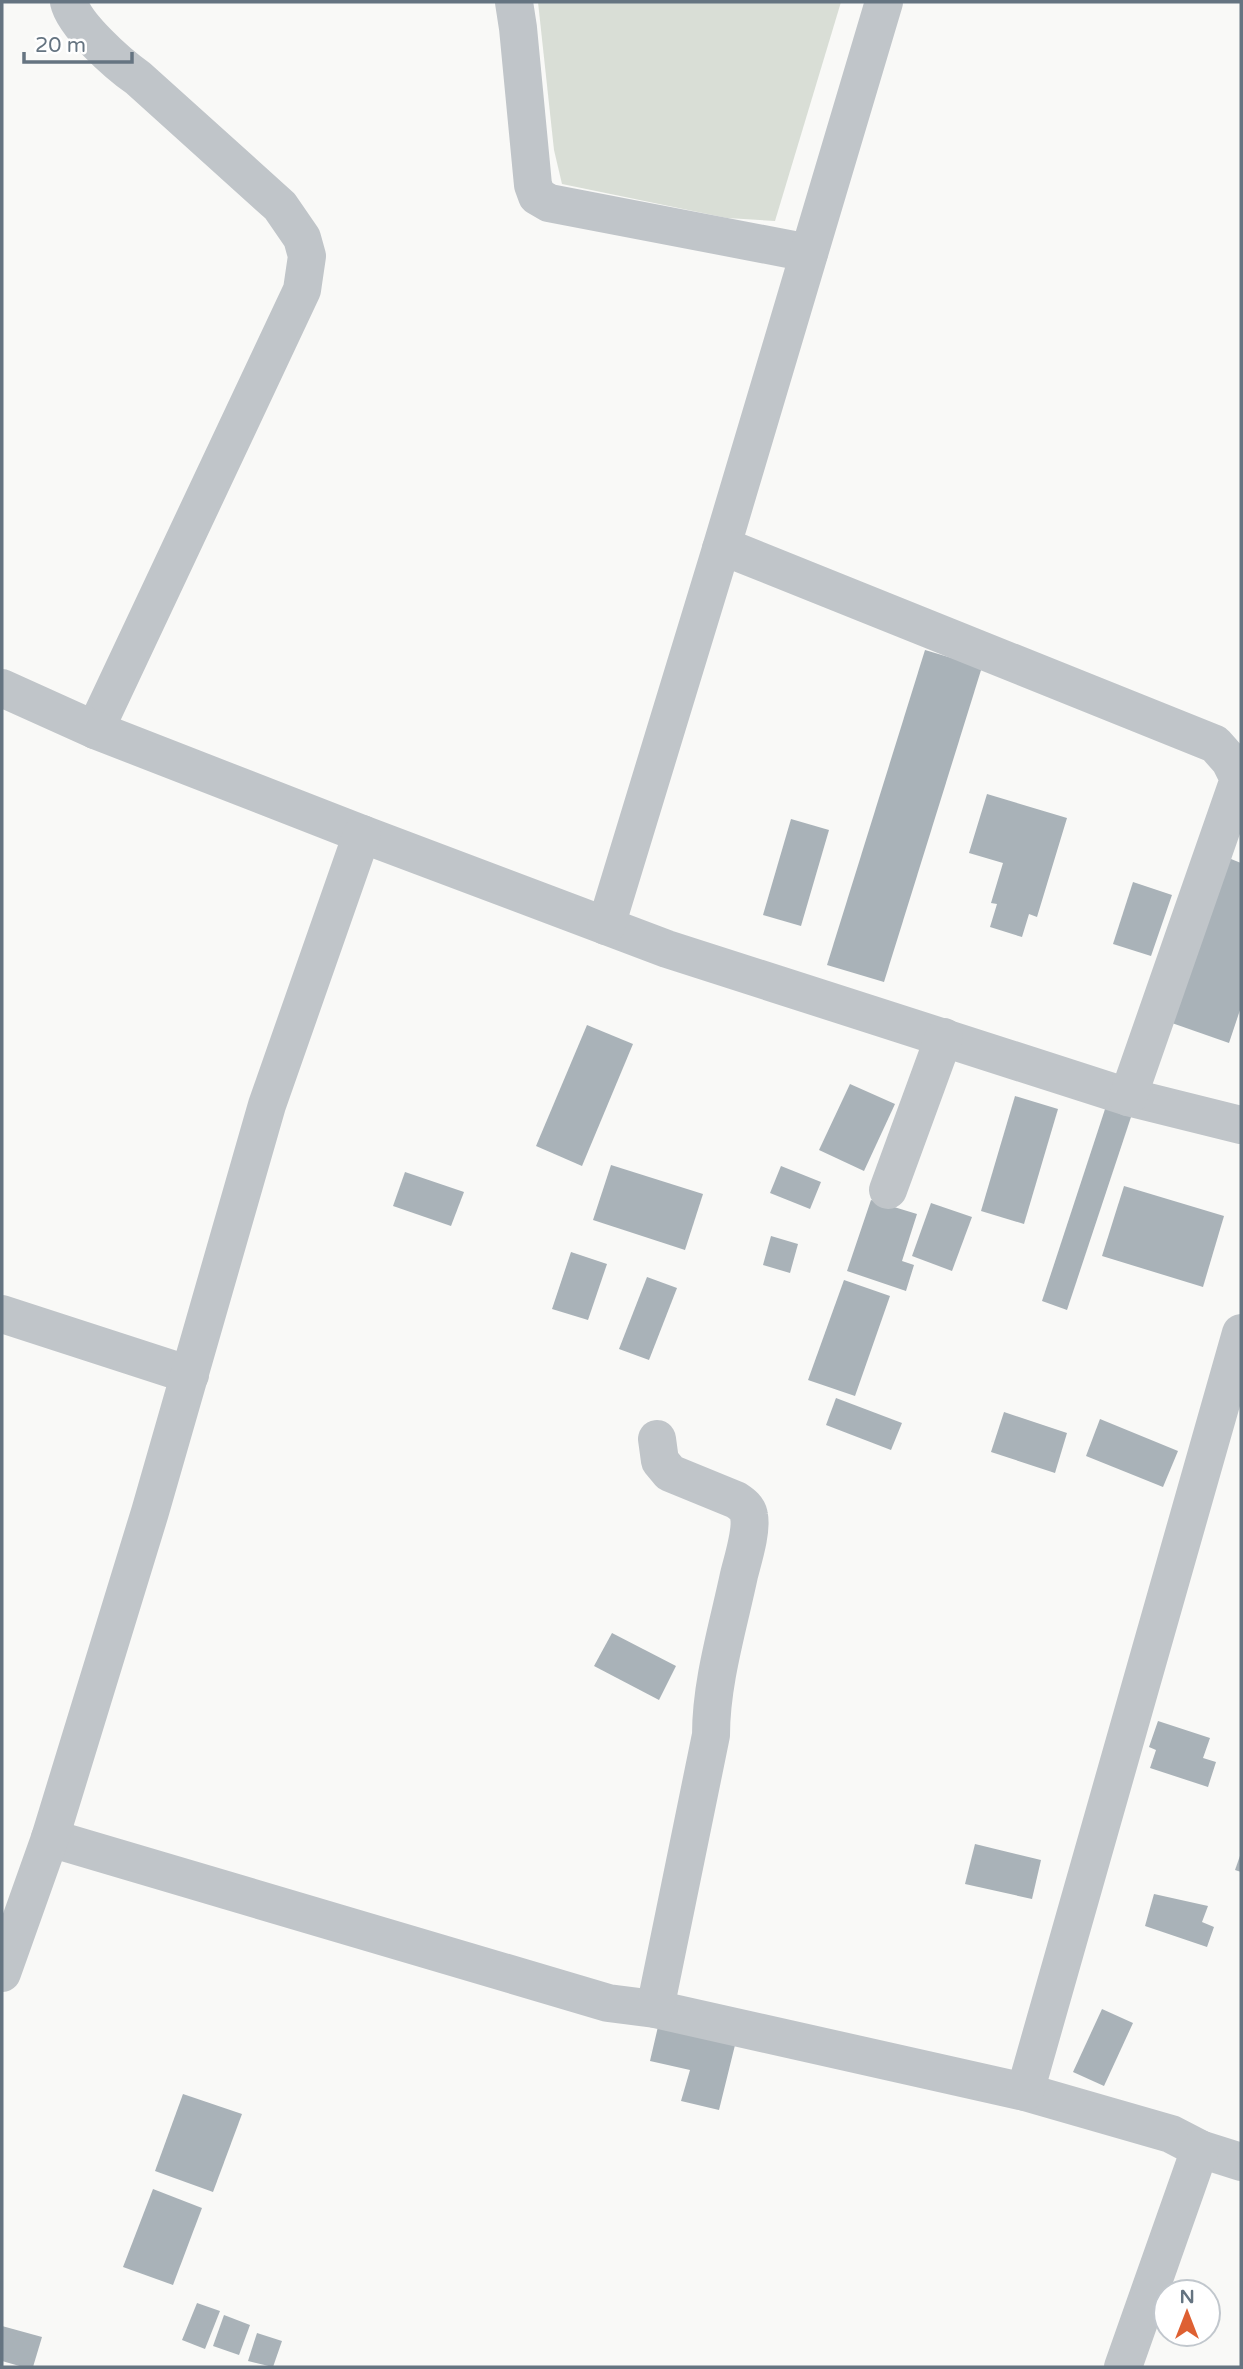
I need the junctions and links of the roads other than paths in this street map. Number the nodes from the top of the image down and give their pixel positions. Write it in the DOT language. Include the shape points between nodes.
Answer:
graph roads {
  1 [pos="69,2"];
  2 [pos="514,2"];
  3 [pos="884,2"];
  4 [pos="809,253"];
  5 [pos="720,549"];
  6 [pos="2,688"];
  7 [pos="95,730"];
  8 [pos="362,834"];
  9 [pos="606,926"];
  10 [pos="944,1037"];
  11 [pos="1128,1097"];
  12 [pos="1241,1125"];
  13 [pos="888,1190"];
  14 [pos="2,1314"];
  15 [pos="1241,1333"];
  16 [pos="190,1375"];
  17 [pos="657,1439"];
  18 [pos="50,1838"];
  19 [pos="2,1973"];
  20 [pos="655,2009"];
  21 [pos="1025,2092"];
  22 [pos="1200,2149"];
  23 [pos="1241,2162"];
  24 [pos="1123,2367"];
  1 -- 7 [label="street" via="72,14 120,66 280,206 302,238 307,257 302,290"];
  2 -- 4 [label="street" via="537,196 549,203"];
  3 -- 4 [label="street"];
  4 -- 5 [label="street"];
  5 -- 9 [label="street"];
  5 -- 11 [label="street" via="1215,744 1230,761 1239,779"];
  6 -- 7 [label="street"];
  7 -- 8 [label="street"];
  8 -- 9 [label="street"];
  8 -- 16 [label="street" via="267,1105"];
  9 -- 10 [label="street"];
  10 -- 11 [label="street"];
  10 -- 13 [label="street"];
  11 -- 12 [label="street"];
  14 -- 16 [label="street"];
  15 -- 21 [label="street"];
  16 -- 18 [label="street"];
  17 -- 20 [label="street" via="660,1461 670,1473 736,1500 750,1516 716,1685 712,1735"];
  18 -- 19 [label="street"];
  18 -- 20 [label="street" via="608,2003"];
  20 -- 21 [label="street"];
  21 -- 22 [label="street" via="1171,2134"];
  22 -- 23 [label="street"];
  22 -- 24 [label="street"];
}
